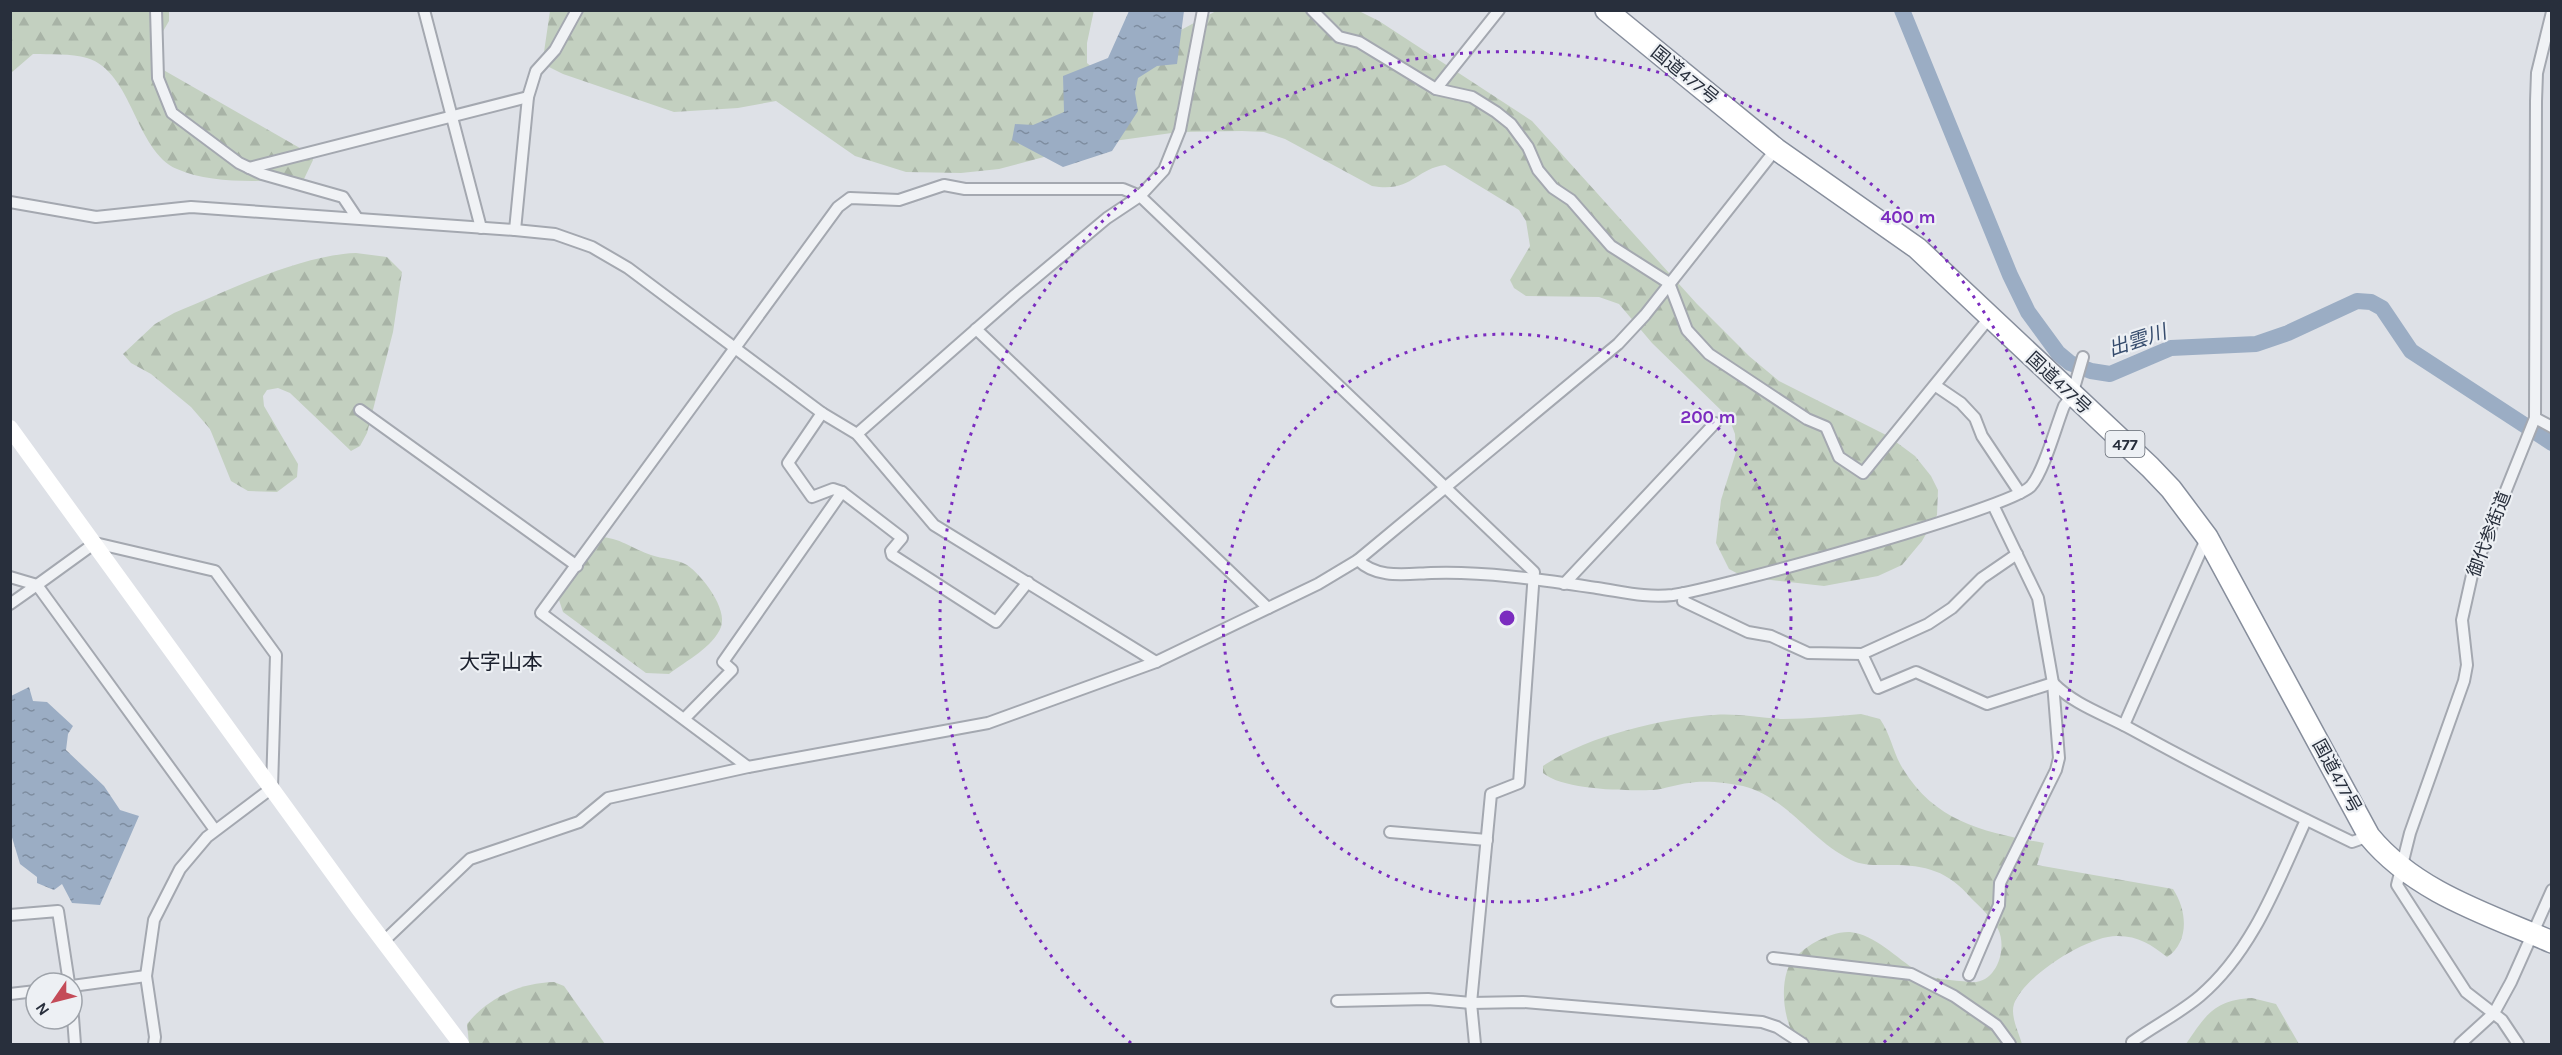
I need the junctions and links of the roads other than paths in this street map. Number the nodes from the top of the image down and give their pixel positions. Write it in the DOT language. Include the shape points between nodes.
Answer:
graph roads {
  1 [pos="156,10"];
  2 [pos="424,10"];
  3 [pos="577,10"];
  4 [pos="1203,10"];
  5 [pos="1312,10"];
  6 [pos="1500,10"];
  7 [pos="1606,10"];
  8 [pos="2552,12"];
  9 [pos="2546,54"];
  10 [pos="1436,88"];
  11 [pos="528,97"];
  12 [pos="451,116"];
  13 [pos="1776,148"];
  14 [pos="249,168"];
  15 [pos="1140,196"];
  16 [pos="10,202"];
  17 [pos="357,218"];
  18 [pos="481,228"];
  19 [pos="514,230"];
  20 [pos="1669,283"];
  21 [pos="1990,317"];
  22 [pos="976,329"];
  23 [pos="735,349"];
  24 [pos="2083,357"];
  25 [pos="1936,386"];
  26 [pos="2073,387"];
  27 [pos="360,410"];
  28 [pos="822,413"];
  29 [pos="2534,421"];
  30 [pos="1715,423"];
  31 [pos="2552,427"];
  32 [pos="10,428"];
  33 [pos="856,434"];
  34 [pos="1444,487"];
  35 [pos="842,492"];
  36 [pos="2020,493"];
  37 [pos="1993,505"];
  38 [pos="2207,537"];
  39 [pos="95,543"];
  40 [pos="2017,554"];
  41 [pos="1358,560"];
  42 [pos="577,566"];
  43 [pos="10,577"];
  44 [pos="1534,580"];
  45 [pos="1028,582"];
  46 [pos="1564,584"];
  47 [pos="37,585"];
  48 [pos="1684,593"];
  49 [pos="10,604"];
  50 [pos="1268,608"];
  51 [pos="1862,654"];
  52 [pos="1156,662"];
  53 [pos="2053,683"];
  54 [pos="685,718"];
  55 [pos="2124,725"];
  56 [pos="748,767"];
  57 [pos="272,788"];
  58 [pos="2306,820"];
  59 [pos="215,830"];
  60 [pos="1390,832"];
  61 [pos="2369,836"];
  62 [pos="1487,840"];
  63 [pos="2399,869"];
  64 [pos="2552,890"];
  65 [pos="10,915"];
  66 [pos="2542,938"];
  67 [pos="385,940"];
  68 [pos="1773,958"];
  69 [pos="69,971"];
  70 [pos="1969,975"];
  71 [pos="146,976"];
  72 [pos="84,983"];
  73 [pos="1337,1001"];
  74 [pos="1471,1003"];
  75 [pos="2494,1012"];
  76 [pos="2132,1042"];
  77 [pos="154,1044"];
  78 [pos="461,1044"];
  79 [pos="1475,1044"];
  80 [pos="1803,1044"];
  81 [pos="2010,1044"];
  82 [pos="2460,1044"];
  83 [pos="2518,1044"];
  1 -- 14 [label="street" via="158,78 172,113"];
  2 -- 12 [label="street"];
  3 -- 11 [label="street" via="555,50 536,70"];
  4 -- 15 [label="street" via="1180,130 1164,170"];
  5 -- 10 [label="street" via="1339,37 1359,42"];
  6 -- 10 [label="street"];
  7 -- 13 [label="highway, 国道477号 / 477"];
  8 -- 9 [label="street, 御代参街道"];
  9 -- 29 [label="street, 御代参街道" via="2537,73 2536,101"];
  10 -- 20 [label="street" via="1472,97 1503,118 1528,147 1538,170 1553,188 1571,200 1611,246"];
  11 -- 12 [label="street"];
  11 -- 19 [label="street"];
  12 -- 14 [label="street"];
  12 -- 18 [label="street"];
  13 -- 20 [label="street"];
  13 -- 21 [label="highway, 国道477号 / 477" via="1917,248"];
  14 -- 17 [label="street" via="343,197"];
  15 -- 22 [label="street" via="1107,218"];
  15 -- 23 [label="street" via="1123,189 1099,187 964,189 944,185 899,200 850,198 838,207"];
  15 -- 34 [label="street"];
  16 -- 17 [label="street" via="96,217 191,207"];
  17 -- 18 [label="street"];
  18 -- 19 [label="street"];
  19 -- 23 [label="street" via="555,234 592,247 628,268"];
  20 -- 25 [label="street" via="1687,330 1708,354 1826,427 1839,457 1863,473"];
  20 -- 34 [label="street" via="1618,344"];
  21 -- 25 [label="street"];
  21 -- 26 [label="highway, 国道477号 / 477"];
  22 -- 33 [label="street"];
  22 -- 50 [label="street"];
  23 -- 28 [label="street"];
  23 -- 42 [label="street"];
  24 -- 26 [label="street"];
  25 -- 36 [label="street" via="1975,418 1982,436"];
  26 -- 36 [label="street" via="2031,486"];
  26 -- 38 [label="highway, 国道477号 / 477" via="2171,489"];
  27 -- 42 [label="street"];
  28 -- 33 [label="street"];
  28 -- 35 [label="street" via="788,463 812,497 833,489"];
  29 -- 31 [label="street"];
  29 -- 63 [label="street, 御代参街道" via="2472,575 2462,620 2467,665 2464,681"];
  30 -- 46 [label="street"];
  32 -- 39 [label="street"];
  33 -- 45 [label="street" via="934,525"];
  34 -- 41 [label="street"];
  34 -- 44 [label="street" via="1534,572"];
  35 -- 45 [label="street" via="902,538 892,555 996,622"];
  35 -- 54 [label="street" via="723,662 732,670"];
  36 -- 37 [label="street"];
  37 -- 40 [label="street"];
  37 -- 48 [label="street"];
  38 -- 55 [label="street"];
  38 -- 61 [label="highway, 国道477号 / 477"];
  39 -- 47 [label="street"];
  39 -- 57 [label="street"];
  39 -- 57 [label="street" via="215,571 276,655"];
  40 -- 51 [label="street" via="1928,624"];
  40 -- 53 [label="street" via="2038,598"];
  41 -- 44 [label="street" via="1367,569 1388,574 1446,573"];
  41 -- 50 [label="street"];
  42 -- 54 [label="street" via="541,613"];
  43 -- 47 [label="street"];
  44 -- 46 [label="street"];
  44 -- 62 [label="street" via="1519,783 1491,794"];
  45 -- 52 [label="street"];
  46 -- 48 [label="street" via="1627,596"];
  47 -- 49 [label="street"];
  47 -- 59 [label="street"];
  48 -- 51 [label="street" via="1683,601 1749,632 1771,636 1808,653"];
  50 -- 52 [label="street"];
  51 -- 53 [label="street" via="1878,688 1916,672 1987,704"];
  52 -- 56 [label="street" via="988,723"];
  53 -- 55 [label="street" via="2067,697"];
  53 -- 70 [label="street" via="2058,731 2056,770 2000,883 1999,905"];
  54 -- 56 [label="street"];
  55 -- 58 [label="street"];
  56 -- 67 [label="street" via="608,798 579,822 470,859"];
  57 -- 59 [label="street"];
  57 -- 67 [label="street"];
  58 -- 61 [label="street" via="2352,842"];
  58 -- 76 [label="street" via="2259,921 2227,968 2187,1007"];
  59 -- 71 [label="street" via="180,870 154,920"];
  60 -- 62 [label="street"];
  61 -- 63 [label="highway, 国道477号 / 477"];
  62 -- 74 [label="street"];
  63 -- 66 [label="highway, 国道477号 / 477" via="2439,892"];
  63 -- 75 [label="street, 御代参街道" via="2397,885 2437,949 2466,992"];
  64 -- 66 [label="street"];
  65 -- 69 [label="street" via="58,911"];
  66 -- 75 [label="street"];
  67 -- 78 [label="street"];
  68 -- 81 [label="street" via="1911,974 1971,1007 1996,1025"];
  71 -- 72 [label="street"];
  71 -- 77 [label="street"];
  73 -- 74 [label="street" via="1428,999"];
  74 -- 79 [label="street"];
  74 -- 80 [label="street" via="1523,1002 1762,1022"];
  75 -- 82 [label="street"];
  75 -- 83 [label="street, 御代参街道"];
}
